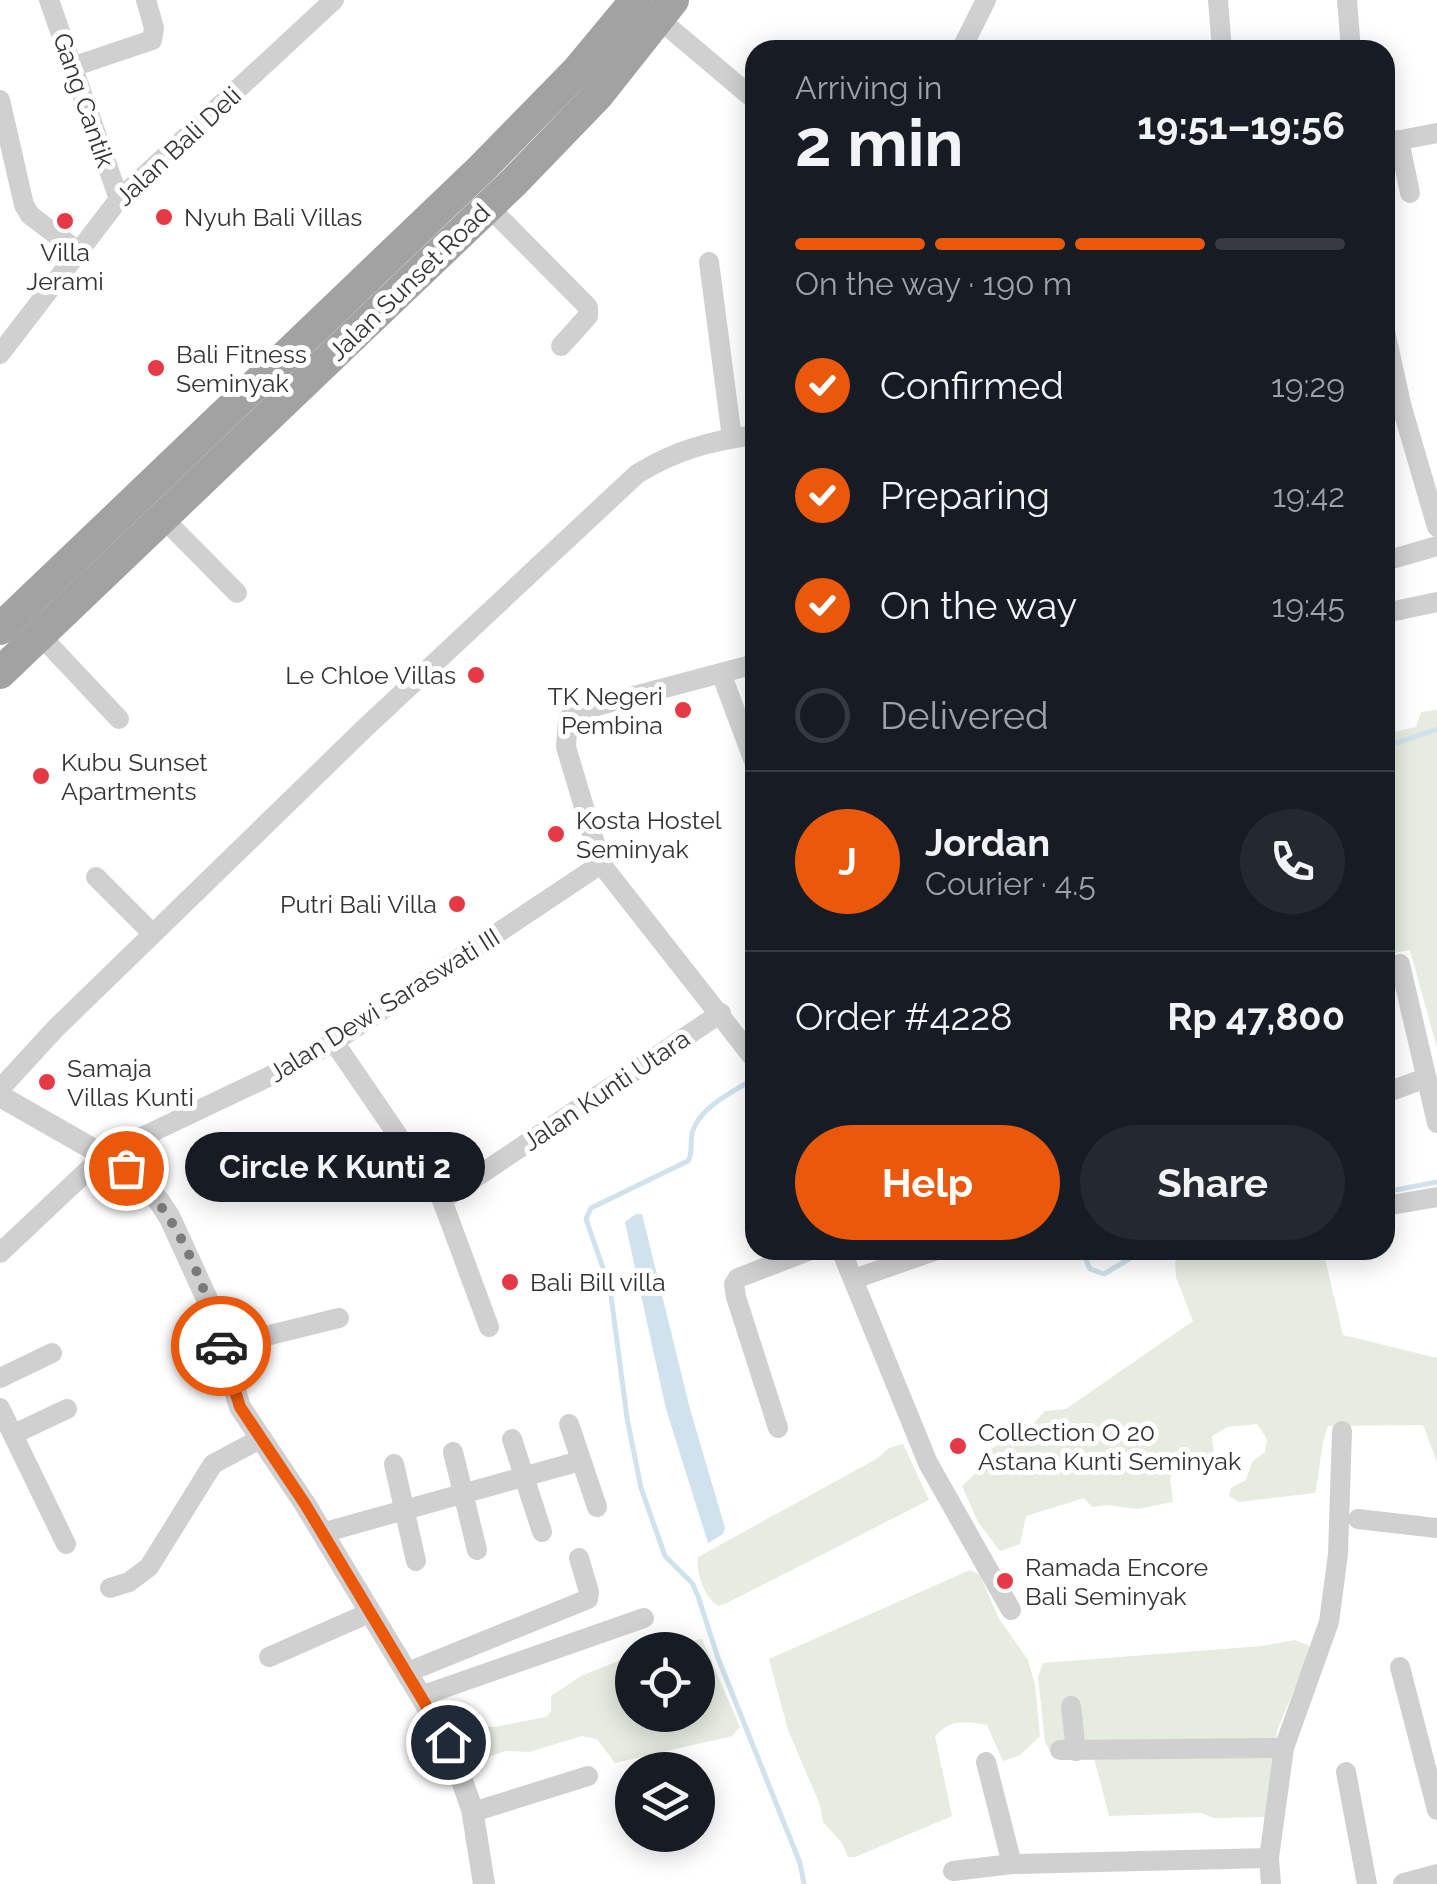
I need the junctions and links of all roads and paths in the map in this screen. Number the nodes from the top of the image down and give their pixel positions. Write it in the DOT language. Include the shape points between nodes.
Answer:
graph roads {
  1 [pos="49,0"];
  2 [pos="146,0"];
  3 [pos="334,0"];
  4 [pos="986,0"];
  5 [pos="1218,0"];
  6 [pos="1347,0"];
  7 [pos="656,6"];
  8 [pos="966,40"];
  9 [pos="1221,40"];
  10 [pos="1350,40"];
  11 [pos="72,68"];
  12 [pos="745,91"];
  13 [pos="0,100"];
  14 [pos="1437,134"];
  15 [pos="1395,141"];
  16 [pos="1395,151"];
  17 [pos="1410,194"];
  18 [pos="119,199"];
  19 [pos="488,206"];
  20 [pos="79,252"];
  21 [pos="709,262"];
  22 [pos="561,346"];
  23 [pos="0,354"];
  24 [pos="1395,374"];
  25 [pos="745,436"];
  26 [pos="732,438"];
  27 [pos="162,517"];
  28 [pos="1437,526"];
  29 [pos="1437,546"];
  30 [pos="1395,558"];
  31 [pos="237,593"];
  32 [pos="1437,602"];
  33 [pos="1395,611"];
  34 [pos="0,629"];
  35 [pos="40,635"];
  36 [pos="745,667"];
  37 [pos="0,673"];
  38 [pos="721,673"];
  39 [pos="119,719"];
  40 [pos="745,737"];
  41 [pos="601,864"];
  42 [pos="96,877"];
  43 [pos="154,934"];
  44 [pos="1395,965"];
  45 [pos="720,1013"];
  46 [pos="334,1042"];
  47 [pos="745,1047"];
  48 [pos="1426,1078"];
  49 [pos="1395,1089"];
  50 [pos="0,1092"];
  51 [pos="1437,1123"];
  52 [pos="104,1155"];
  53 [pos="1437,1198"];
  54 [pos="442,1200"];
  55 [pos="1395,1204"];
  56 [pos="0,1253"];
  57 [pos="785,1260"];
  58 [pos="845,1260"];
  59 [pos="908,1260"];
  60 [pos="854,1279"];
  61 [pos="339,1318"];
  62 [pos="489,1328"];
  63 [pos="221,1346"];
  64 [pos="52,1353"];
  65 [pos="0,1378"];
  66 [pos="0,1408"];
  67 [pos="67,1409"];
  68 [pos="569,1424"];
  69 [pos="778,1428"];
  70 [pos="1342,1431"];
  71 [pos="14,1434"];
  72 [pos="262,1438"];
  73 [pos="512,1439"];
  74 [pos="453,1452"];
  75 [pos="580,1461"];
  76 [pos="394,1464"];
  77 [pos="522,1478"];
  78 [pos="464,1494"];
  79 [pos="596,1507"];
  80 [pos="404,1510"];
  81 [pos="1358,1519"];
  82 [pos="1437,1528"];
  83 [pos="542,1532"];
  84 [pos="322,1533"];
  85 [pos="66,1544"];
  86 [pos="478,1550"];
  87 [pos="580,1558"];
  88 [pos="416,1561"];
  89 [pos="110,1588"];
  90 [pos="1011,1610"];
  91 [pos="369,1613"];
  92 [pos="644,1618"];
  93 [pos="269,1657"];
  94 [pos="1400,1666"];
  95 [pos="408,1672"];
  96 [pos="421,1696"];
  97 [pos="1071,1706"];
  98 [pos="1284,1748"];
  99 [pos="986,1762"];
  100 [pos="1346,1772"];
  101 [pos="588,1776"];
  102 [pos="1437,1810"];
  103 [pos="472,1812"];
  104 [pos="1269,1858"];
  105 [pos="1012,1864"];
  106 [pos="953,1871"];
  107 [pos="1437,1875"];
  108 [pos="484,1884"];
  109 [pos="1270,1884"];
  110 [pos="1367,1884"];
  111 [pos="1404,1884"];
  1 -- 11 [label="street, Gang Cantik"];
  2 -- 11 [label="street" via="152,40"];
  3 -- 18 [label="street, Jalan Bali Deli"];
  4 -- 8 [label="street"];
  5 -- 9 [label="street"];
  6 -- 10 [label="street"];
  7 -- 12 [label="street"];
  7 -- 19 [label="highway, Jalan Sunset Road" via="596,96"];
  7 -- 34 [label="highway, Jalan Sunset Road" via="577,70"];
  11 -- 18 [label="street, Gang Cantik"];
  13 -- 20 [label="street" via="24,205"];
  14 -- 15 [label="street"];
  16 -- 17 [label="street"];
  18 -- 20 [label="street, Jalan Bali Deli"];
  19 -- 22 [label="street" via="588,307 588,316"];
  19 -- 27 [label="highway, Jalan Sunset Road"];
  20 -- 23 [label="street, Jalan Bali Deli"];
  21 -- 26 [label="street"];
  24 -- 28 [label="street"];
  25 -- 26 [label="street"];
  26 -- 43 [label="street" via="685,448 637,474"];
  27 -- 31 [label="street"];
  27 -- 35 [label="highway, Jalan Sunset Road"];
  29 -- 30 [label="street"];
  32 -- 33 [label="street"];
  35 -- 37 [label="highway, Jalan Sunset Road"];
  35 -- 39 [label="street"];
  36 -- 38 [label="street"];
  38 -- 40 [label="street"];
  38 -- 41 [label="street" via="579,710 568,719 568,760"];
  41 -- 45 [label="street"];
  41 -- 46 [label="street, Jalan Dewi Saraswati III"];
  42 -- 43 [label="street"];
  43 -- 50 [label="street"];
  44 -- 48 [label="street" via="1400,964"];
  45 -- 47 [label="street"];
  45 -- 54 [label="street, Jalan Kunti Utara"];
  46 -- 52 [label="street, Jalan Dewi Saraswati III"];
  46 -- 54 [label="street"];
  48 -- 49 [label="street"];
  48 -- 51 [label="street"];
  50 -- 52 [label="street"];
  52 -- 56 [label="street, Jalan Dewi Saraswati III"];
  52 -- 63 [label="street" via="137,1177 170,1218"];
  53 -- 55 [label="street"];
  54 -- 62 [label="street"];
  57 -- 69 [label="street" via="734,1284"];
  58 -- 60 [label="street"];
  59 -- 60 [label="street"];
  60 -- 90 [label="street" via="928,1463"];
  61 -- 63 [label="street"];
  63 -- 72 [label="street" via="240,1407"];
  64 -- 65 [label="street"];
  66 -- 71 [label="street"];
  67 -- 71 [label="street"];
  68 -- 75 [label="street"];
  70 -- 98 [label="street" via="1329,1622"];
  71 -- 85 [label="street"];
  72 -- 84 [label="street"];
  72 -- 89 [label="street" via="213,1464 149,1566"];
  73 -- 77 [label="street"];
  74 -- 78 [label="street"];
  75 -- 77 [label="street"];
  75 -- 79 [label="street"];
  76 -- 80 [label="street"];
  77 -- 78 [label="street"];
  77 -- 83 [label="street"];
  78 -- 80 [label="street"];
  78 -- 86 [label="street"];
  80 -- 84 [label="street"];
  80 -- 88 [label="street"];
  81 -- 82 [label="street"];
  84 -- 91 [label="street"];
  87 -- 95 [label="street" via="588,1599"];
  91 -- 93 [label="street"];
  91 -- 95 [label="street"];
  92 -- 96 [label="street"];
  94 -- 102 [label="street"];
  95 -- 96 [label="street"];
  96 -- 103 [label="street" via="448,1742"];
  97 -- 98 [label="street" via="1068,1750"];
  98 -- 104 [label="street"];
  99 -- 105 [label="street"];
  100 -- 110 [label="street"];
  101 -- 103 [label="street"];
  103 -- 108 [label="street"];
  104 -- 105 [label="street"];
  104 -- 109 [label="street"];
  105 -- 106 [label="street"];
  107 -- 111 [label="street"];
}
